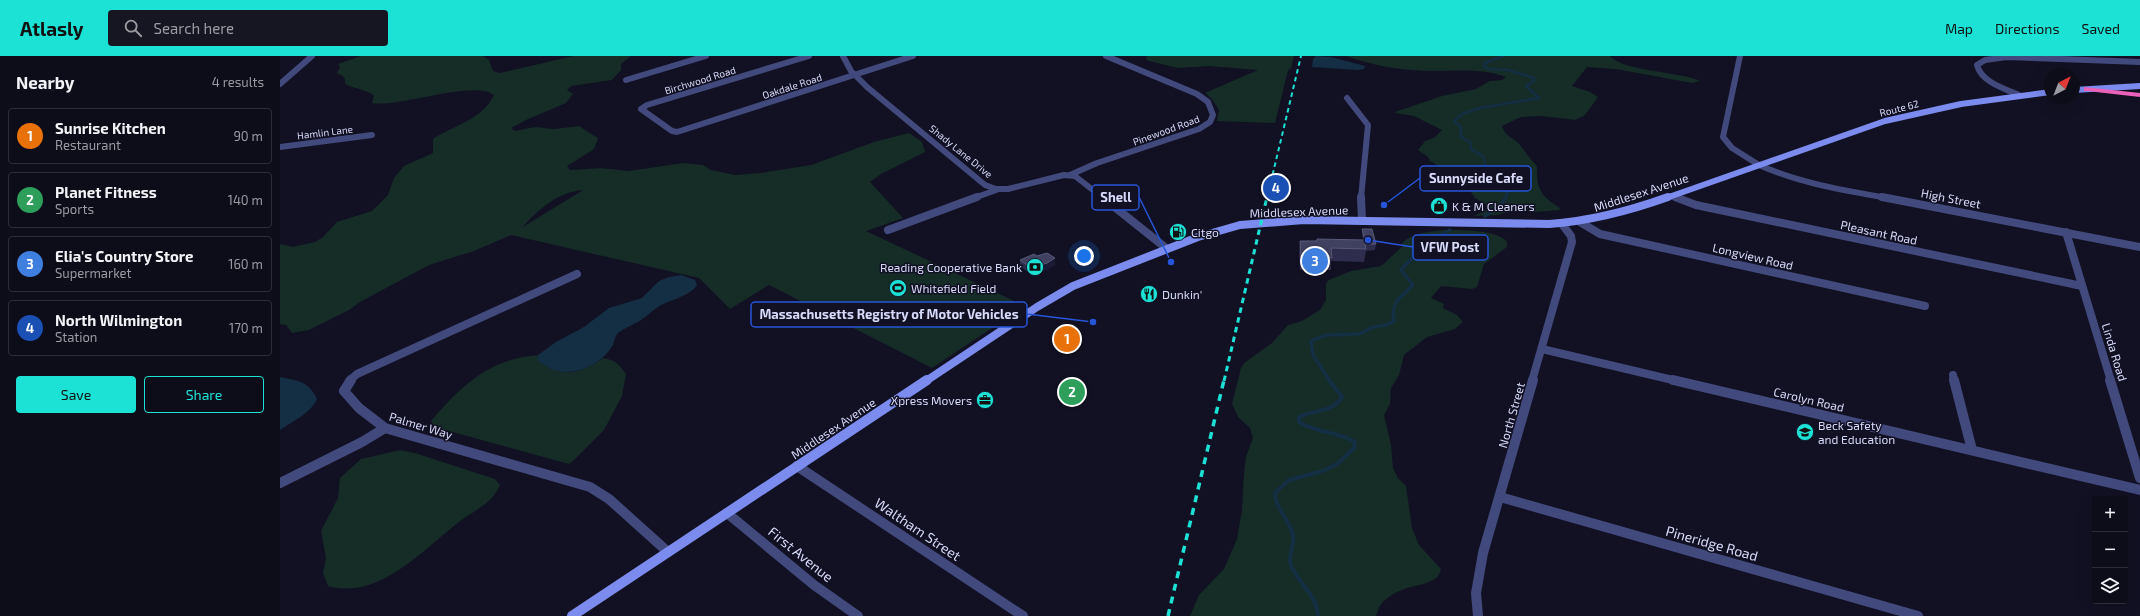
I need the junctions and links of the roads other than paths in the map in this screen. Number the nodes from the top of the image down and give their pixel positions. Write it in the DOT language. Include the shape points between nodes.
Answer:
graph roads {
  1 [pos="312,56"];
  2 [pos="706,56"];
  3 [pos="809,56"];
  4 [pos="843,56"];
  5 [pos="913,56"];
  6 [pos="1106,56"];
  7 [pos="1740,56"];
  8 [pos="2140,62"];
  9 [pos="854,75"];
  10 [pos="626,80"];
  11 [pos="280,84"];
  12 [pos="2140,86"];
  13 [pos="2087,89"];
  14 [pos="2080,90"];
  15 [pos="2044,93"];
  16 [pos="2019,95"];
  17 [pos="2140,95"];
  18 [pos="1347,98"];
  19 [pos="677,132"];
  20 [pos="372,135"];
  21 [pos="280,147"];
  22 [pos="1759,165"];
  23 [pos="1070,175"];
  24 [pos="999,189"];
  25 [pos="1672,196"];
  26 [pos="1362,221"];
  27 [pos="1580,222"];
  28 [pos="1562,224"];
  29 [pos="888,230"];
  30 [pos="2066,232"];
  31 [pos="2140,247"];
  32 [pos="1166,248"];
  33 [pos="577,274"];
  34 [pos="2082,286"];
  35 [pos="1925,306"];
  36 [pos="1542,349"];
  37 [pos="1953,375"];
  38 [pos="385,428"];
  39 [pos="1972,450"];
  40 [pos="797,466"];
  41 [pos="2140,478"];
  42 [pos="280,483"];
  43 [pos="2140,490"];
  44 [pos="1500,497"];
  45 [pos="728,513"];
  46 [pos="668,552"];
  47 [pos="572,616"];
  48 [pos="858,616"];
  49 [pos="1023,616"];
  50 [pos="1478,616"];
  51 [pos="1918,616"];
  1 -- 11 [label="street"];
  2 -- 10 [label="street"];
  3 -- 19 [label="street, Birchwood Road" via="641,109"];
  4 -- 9 [label="street, Shady Lane Drive"];
  5 -- 9 [label="street, Oakdale Road"];
  6 -- 23 [label="street, Pinewood Road" via="1202,96 1211,106 1212,119 1205,126 1192,132 1097,163"];
  7 -- 22 [label="street" via="1724,137 1732,148"];
  8 -- 16 [label="street" via="2001,57 1985,60 1977,65 1985,78"];
  9 -- 19 [label="street, Oakdale Road"];
  9 -- 24 [label="street, Shady Lane Drive" via="982,182"];
  12 -- 13 [label="main road"];
  13 -- 14 [label="main road"];
  13 -- 17 [label="highway"];
  15 -- 16 [label="main road, Route 62"];
  16 -- 22 [label="main road, Route 62" via="1900,117"];
  18 -- 26 [label="street" via="1368,125 1360,206"];
  20 -- 21 [label="street, Hamlin Lane"];
  22 -- 25 [label="main road, Middlesex Avenue"];
  22 -- 30 [label="street, High Street" via="1780,175 1819,184"];
  23 -- 24 [label="street, Shady Lane Drive"];
  23 -- 32 [label="street" via="1080,178"];
  24 -- 29 [label="street" via="981,198"];
  25 -- 27 [label="main road, Middlesex Avenue" via="1626,212"];
  25 -- 34 [label="street, Pleasant Road" via="1693,204"];
  26 -- 28 [label="main road, Middlesex Avenue"];
  26 -- 32 [label="main road, Middlesex Avenue" via="1260,223 1225,229"];
  27 -- 28 [label="main road, Middlesex Avenue"];
  27 -- 35 [label="street, Longview Road" via="1590,230 1604,235"];
  28 -- 36 [label="street, North Street" via="1571,236 1572,242"];
  30 -- 31 [label="street, High Street"];
  30 -- 34 [label="street, Linda Road"];
  32 -- 40 [label="main road, Middlesex Avenue" via="1103,272 1056,295"];
  33 -- 38 [label="street, Palmer Way" via="354,376 345,386 345,394"];
  34 -- 41 [label="street, Linda Road"];
  36 -- 39 [label="street, Carolyn Road"];
  36 -- 44 [label="street, North Street"];
  37 -- 39 [label="street"];
  38 -- 42 [label="street"];
  38 -- 46 [label="street, Palmer Way" via="590,488 609,499"];
  39 -- 43 [label="street, Carolyn Road"];
  40 -- 45 [label="main road, Middlesex Avenue"];
  40 -- 49 [label="street, Waltham Street"];
  44 -- 50 [label="street, North Street" via="1480,566 1476,593"];
  44 -- 51 [label="street, Pineridge Road"];
  45 -- 46 [label="main road, Middlesex Avenue"];
  45 -- 48 [label="street, First Avenue" via="814,585"];
  46 -- 47 [label="main road, Middlesex Avenue"];
}
